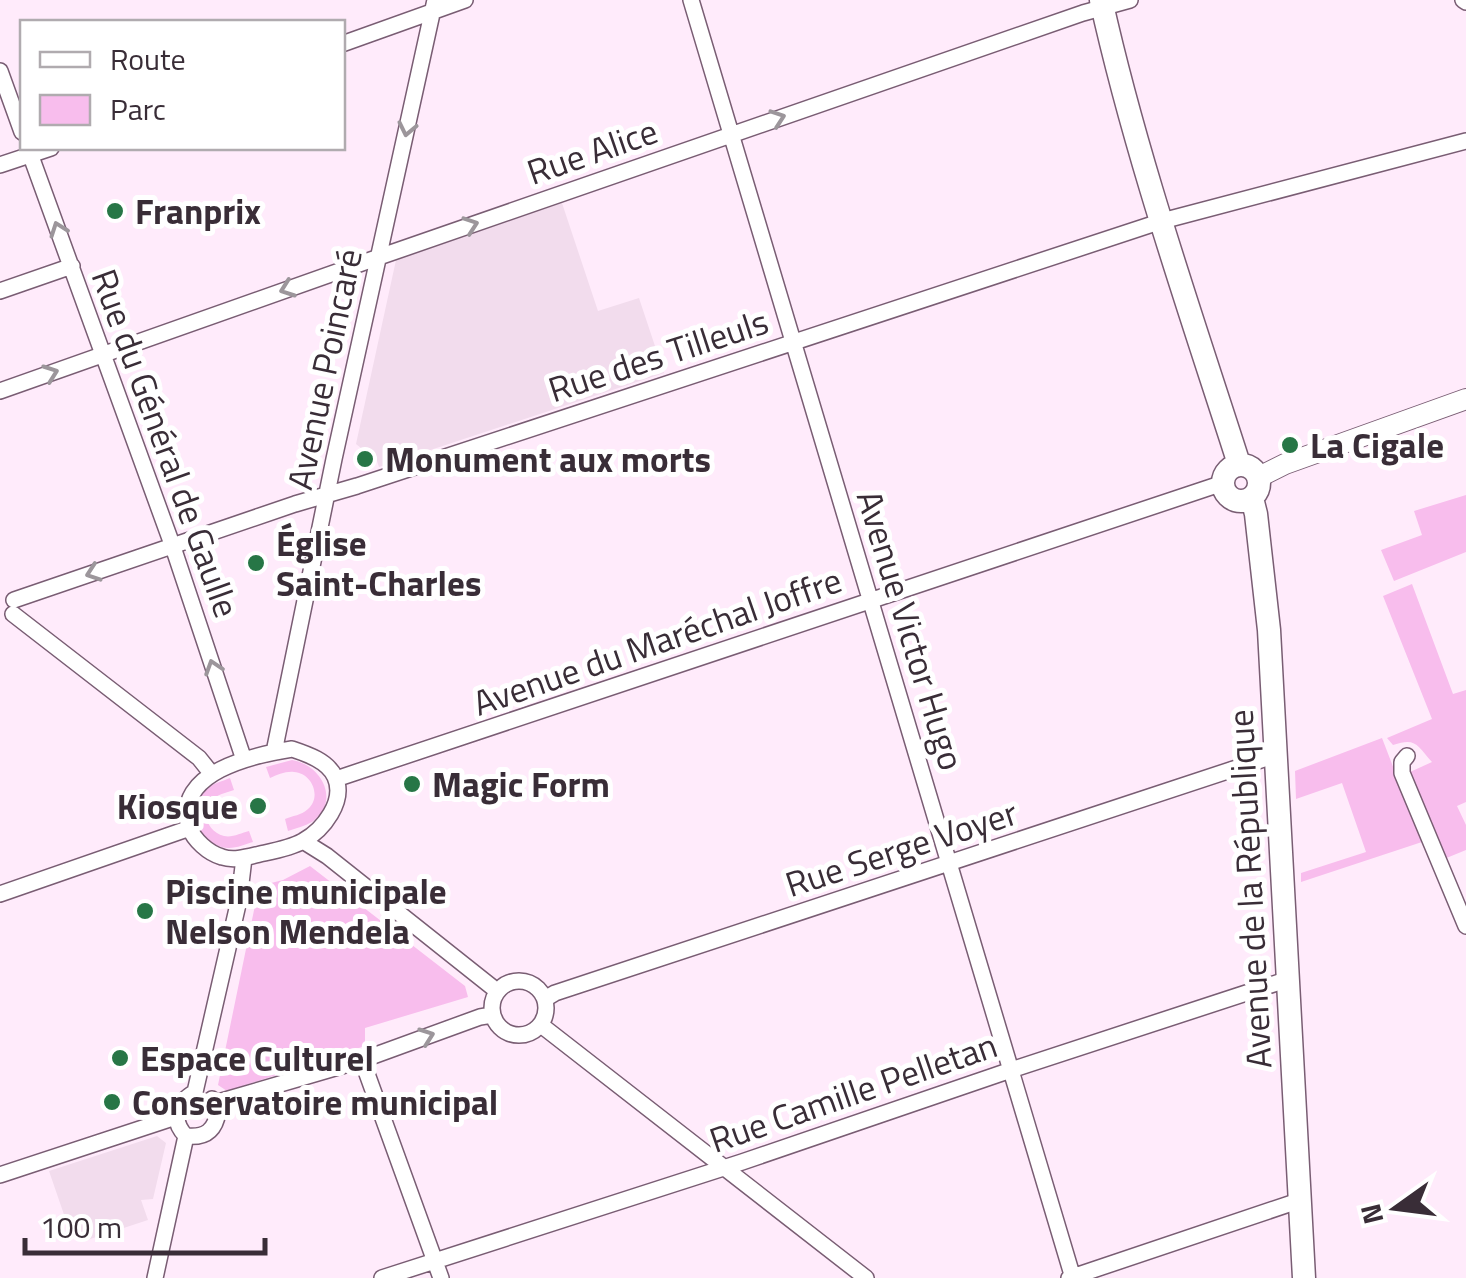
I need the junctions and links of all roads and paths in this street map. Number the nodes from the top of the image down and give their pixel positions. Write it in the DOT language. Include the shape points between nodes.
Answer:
graph roads {
  1 [pos="465,0"];
  2 [pos="691,0"];
  3 [pos="1130,0"];
  4 [pos="1102,4"];
  5 [pos="434,6"];
  6 [pos="345,43"];
  7 [pos="0,71"];
  8 [pos="20,126"];
  9 [pos="731,135"];
  10 [pos="1466,142"];
  11 [pos="29,151"];
  12 [pos="0,166"];
  13 [pos="1162,221"];
  14 [pos="379,257"];
  15 [pos="72,266"];
  16 [pos="0,291"];
  17 [pos="794,342"];
  18 [pos="102,355"];
  19 [pos="0,391"];
  20 [pos="1466,399"];
  21 [pos="1250,480"];
  22 [pos="1223,483"];
  23 [pos="326,496"];
  24 [pos="173,546"];
  25 [pos="872,601"];
  26 [pos="7,606"];
  27 [pos="274,752"];
  28 [pos="1276,755"];
  29 [pos="1407,756"];
  30 [pos="244,760"];
  31 [pos="212,774"];
  32 [pos="336,778"];
  33 [pos="190,828"];
  34 [pos="303,841"];
  35 [pos="244,858"];
  36 [pos="949,864"];
  37 [pos="0,894"];
  38 [pos="1466,926"];
  39 [pos="1289,980"];
  40 [pos="497,992"];
  41 [pos="545,998"];
  42 [pos="492,1015"];
  43 [pos="540,1025"];
  44 [pos="362,1060"];
  45 [pos="1012,1070"];
  46 [pos="196,1092"];
  47 [pos="216,1104"];
  48 [pos="176,1117"];
  49 [pos="186,1136"];
  50 [pos="724,1168"];
  51 [pos="0,1176"];
  52 [pos="1301,1200"];
  53 [pos="435,1260"];
  54 [pos="155,1278"];
  55 [pos="382,1278"];
  56 [pos="441,1278"];
  57 [pos="866,1278"];
  58 [pos="1072,1278"];
  59 [pos="1304,1278"];
  1 -- 5 [label="street"];
  2 -- 9 [label="street, Avenue Victor Hugo"];
  3 -- 4 [label="street, Rue Alice"];
  9 -- 4 [label="street, Rue Alice, one-way"];
  4 -- 13 [label="main road, Avenue de la République"];
  5 -- 6 [label="street"];
  5 -- 14 [label="street, Avenue Poincaré, one-way"];
  7 -- 8 [label="street"];
  14 -- 9 [label="street, Rue Alice, one-way"];
  9 -- 17 [label="street, Avenue Victor Hugo"];
  10 -- 13 [label="street, Rue des Tilleuls"];
  11 -- 12 [label="street"];
  15 -- 11 [label="street, Rue du Général de Gaulle, one-way"];
  13 -- 17 [label="street, Rue des Tilleuls"];
  13 -- 21 [label="main road, Avenue de la République"];
  14 -- 18 [label="street, Rue Alice, one-way"];
  14 -- 23 [label="street, Avenue Poincaré"];
  15 -- 16 [label="street"];
  15 -- 18 [label="street, Rue du Général de Gaulle"];
  17 -- 23 [label="street, Rue des Tilleuls"];
  17 -- 25 [label="street, Avenue Victor Hugo"];
  19 -- 18 [label="street, Rue Alice, one-way"];
  18 -- 24 [label="street, Rue du Général de Gaulle"];
  20 -- 21 [label="street"];
  21 -- 22 [label="main road" via="1228,469"];
  21 -- 22 [label="main road" via="1242,501 1228,496"];
  21 -- 28 [label="main road, Avenue de la République"];
  22 -- 25 [label="street, Avenue du Maréchal Joffre"];
  23 -- 24 [label="street, Rue des Tilleuls"];
  23 -- 27 [label="street, Avenue Poincaré"];
  24 -- 26 [label="street, Rue des Tilleuls, one-way"];
  30 -- 24 [label="street, Rue du Général de Gaulle, one-way"];
  25 -- 32 [label="street, Avenue du Maréchal Joffre"];
  25 -- 36 [label="street, Avenue Victor Hugo"];
  26 -- 31 [label="street"];
  27 -- 30 [label="street"];
  27 -- 32 [label="street" via="309,755"];
  28 -- 36 [label="street, Rue Serge Voyer"];
  28 -- 39 [label="main road, Avenue de la République"];
  29 -- 38 [label="street" via="1402,774"];
  30 -- 31 [label="street"];
  31 -- 33 [label="street" via="192,794"];
  32 -- 34 [label="street" via="332,812"];
  33 -- 35 [label="street" via="211,852"];
  33 -- 37 [label="street"];
  34 -- 35 [label="street"];
  34 -- 40 [label="street"];
  35 -- 46 [label="street"];
  36 -- 41 [label="street, Rue Serge Voyer"];
  36 -- 45 [label="street, Avenue Victor Hugo"];
  39 -- 45 [label="street, Rue Camille Pelletan"];
  39 -- 52 [label="main road, Avenue de la République"];
  40 -- 41 [label="street" via="523,981"];
  40 -- 42 [label="street"];
  41 -- 43 [label="street"];
  42 -- 43 [label="street" via="514,1035"];
  44 -- 42 [label="street, one-way"];
  43 -- 50 [label="street"];
  44 -- 47 [label="street"];
  44 -- 53 [label="street"];
  45 -- 50 [label="street, Rue Camille Pelletan"];
  45 -- 58 [label="street, Avenue Victor Hugo"];
  46 -- 47 [label="street"];
  46 -- 48 [label="street"];
  47 -- 49 [label="street" via="212,1130"];
  48 -- 49 [label="street"];
  48 -- 51 [label="street"];
  49 -- 54 [label="street"];
  50 -- 53 [label="street, Rue Camille Pelletan"];
  50 -- 57 [label="street"];
  52 -- 58 [label="street"];
  52 -- 59 [label="main road, Avenue de la République"];
  53 -- 55 [label="street, Rue Camille Pelletan"];
  53 -- 56 [label="street"];
}
